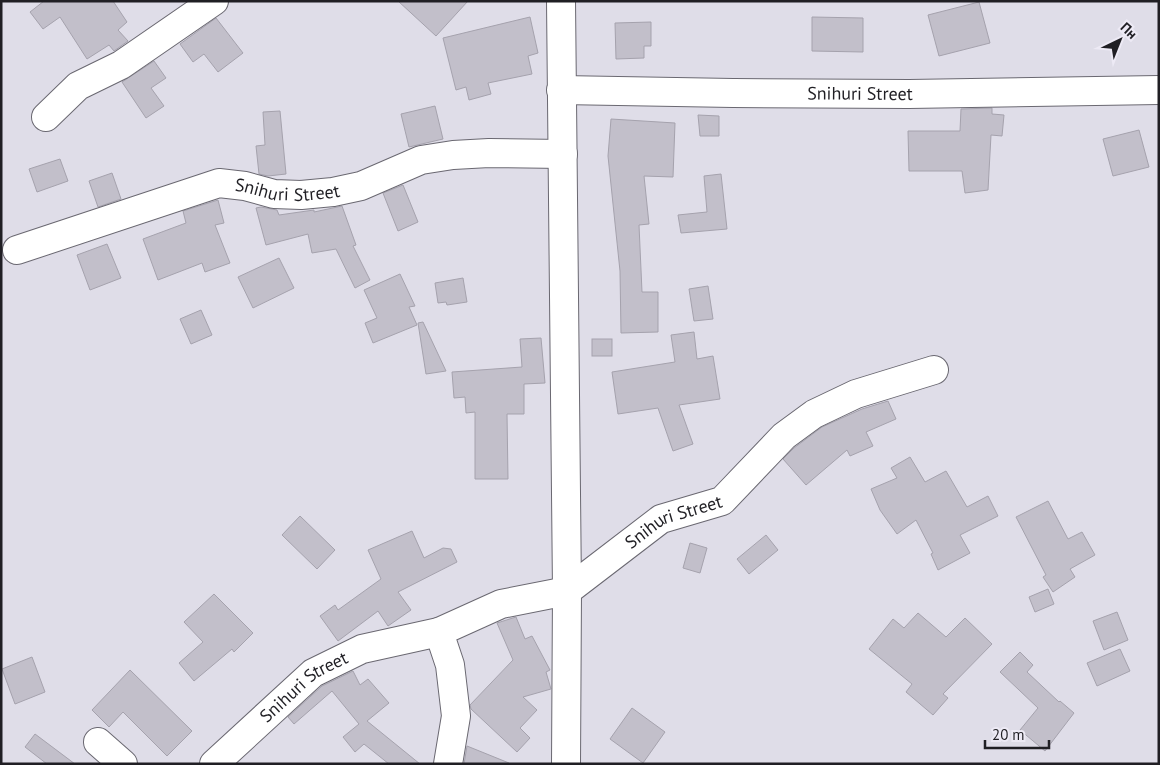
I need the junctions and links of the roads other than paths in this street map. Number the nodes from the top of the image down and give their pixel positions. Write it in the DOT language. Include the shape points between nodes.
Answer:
graph roads {
  1 [pos="214,1"];
  2 [pos="561,1"];
  3 [pos="561,90"];
  4 [pos="1159,90"];
  5 [pos="46,117"];
  6 [pos="562,154"];
  7 [pos="17,250"];
  8 [pos="934,370"];
  9 [pos="567,591"];
  10 [pos="439,632"];
  11 [pos="98,742"];
  12 [pos="123,764"];
  13 [pos="214,764"];
  14 [pos="448,764"];
  15 [pos="566,764"];
  1 -- 5 [label="street" via="121,65 78,86"];
  2 -- 3 [label="street"];
  3 -- 4 [label="street, Snihuri Street" via="900,94"];
  3 -- 6 [label="street"];
  6 -- 7 [label="street, Snihuri Street" via="452,155 421,160 361,186 301,195 274,194 245,186 219,184"];
  6 -- 9 [label="street"];
  8 -- 9 [label="street, Snihuri Street" via="856,394 814,414 784,436 722,500 661,519"];
  9 -- 10 [label="street, Snihuri Street" via="501,604"];
  9 -- 15 [label="street"];
  10 -- 13 [label="street, Snihuri Street" via="362,649 313,673"];
  10 -- 14 [label="street" via="450,665 456,716"];
  11 -- 12 [label="street"];
}
